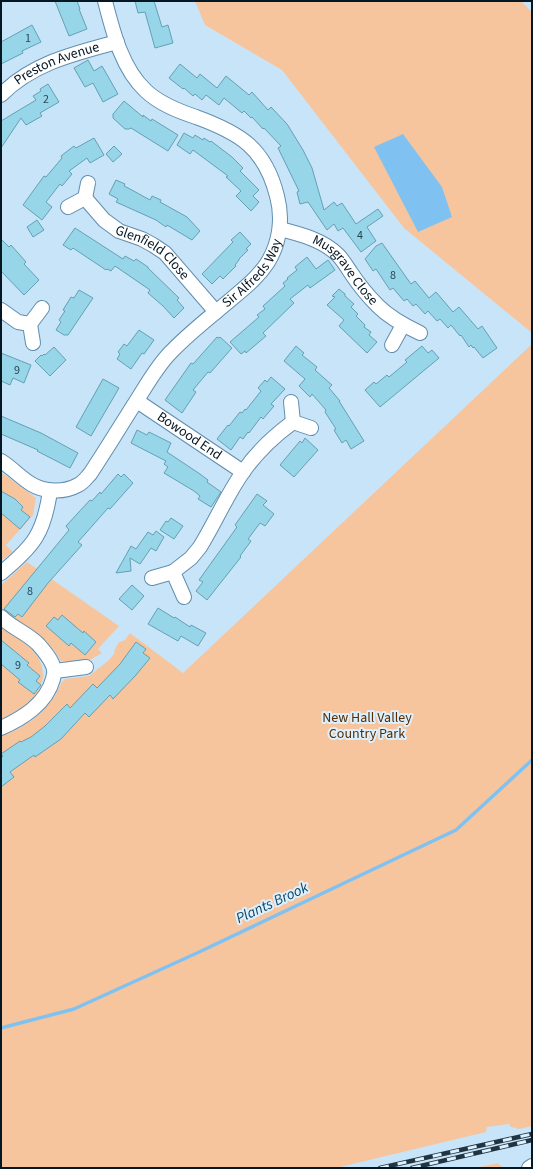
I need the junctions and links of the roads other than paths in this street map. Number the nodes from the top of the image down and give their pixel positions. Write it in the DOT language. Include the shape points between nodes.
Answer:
graph roads {
  1 [pos="106,1"];
  2 [pos="117,42"];
  3 [pos="1,95"];
  4 [pos="88,183"];
  5 [pos="85,198"];
  6 [pos="68,207"];
  7 [pos="280,229"];
  8 [pos="42,308"];
  9 [pos="1,310"];
  10 [pos="216,312"];
  11 [pos="30,324"];
  12 [pos="403,325"];
  13 [pos="420,333"];
  14 [pos="33,343"];
  15 [pos="392,345"];
  16 [pos="137,401"];
  17 [pos="291,402"];
  18 [pos="292,422"];
  19 [pos="311,428"];
  20 [pos="1,461"];
  21 [pos="243,472"];
  22 [pos="50,490"];
  23 [pos="174,572"];
  24 [pos="1,573"];
  25 [pos="152,578"];
  26 [pos="184,597"];
  27 [pos="1,617"];
  28 [pos="86,667"];
  29 [pos="54,671"];
  30 [pos="1,728"];
  31 [pos="532,1166"];
  32 [pos="529,1168"];
  1 -- 2 [label="street, Sir Alfreds Way"];
  2 -- 3 [label="street, Preston Avenue" via="75,53 44,65"];
  2 -- 7 [label="street, Sir Alfreds Way" via="132,74 159,102 227,129 241,138 257,154 274,183"];
  4 -- 5 [label="street"];
  5 -- 6 [label="street"];
  5 -- 10 [label="street, Glenfield Close" via="104,220 119,231 142,239 165,253"];
  7 -- 10 [label="street, Sir Alfreds Way" via="273,251 258,275"];
  7 -- 12 [label="street, Musgrave Close" via="313,239 338,255 379,308"];
  8 -- 11 [label="street"];
  9 -- 11 [label="street" via="18,322"];
  10 -- 16 [label="street, Sir Alfreds Way" via="162,361"];
  11 -- 14 [label="street"];
  12 -- 13 [label="street, Musgrave Close"];
  12 -- 15 [label="street"];
  16 -- 21 [label="street, Bowood End"];
  16 -- 22 [label="street, Sir Alfreds Way" via="90,474 79,485 64,490"];
  17 -- 18 [label="street"];
  18 -- 19 [label="street"];
  18 -- 21 [label="street" via="278,432"];
  20 -- 22 [label="street, Sir Alfreds Way" via="31,484"];
  21 -- 23 [label="street" via="200,547"];
  22 -- 24 [label="street" via="45,517 35,539 22,556"];
  23 -- 25 [label="street"];
  23 -- 26 [label="street"];
  27 -- 29 [label="street" via="38,645 50,660"];
  28 -- 29 [label="street"];
  29 -- 30 [label="street" via="52,682 40,702 15,722"];
  31 -- 32 [label="street"];
}
